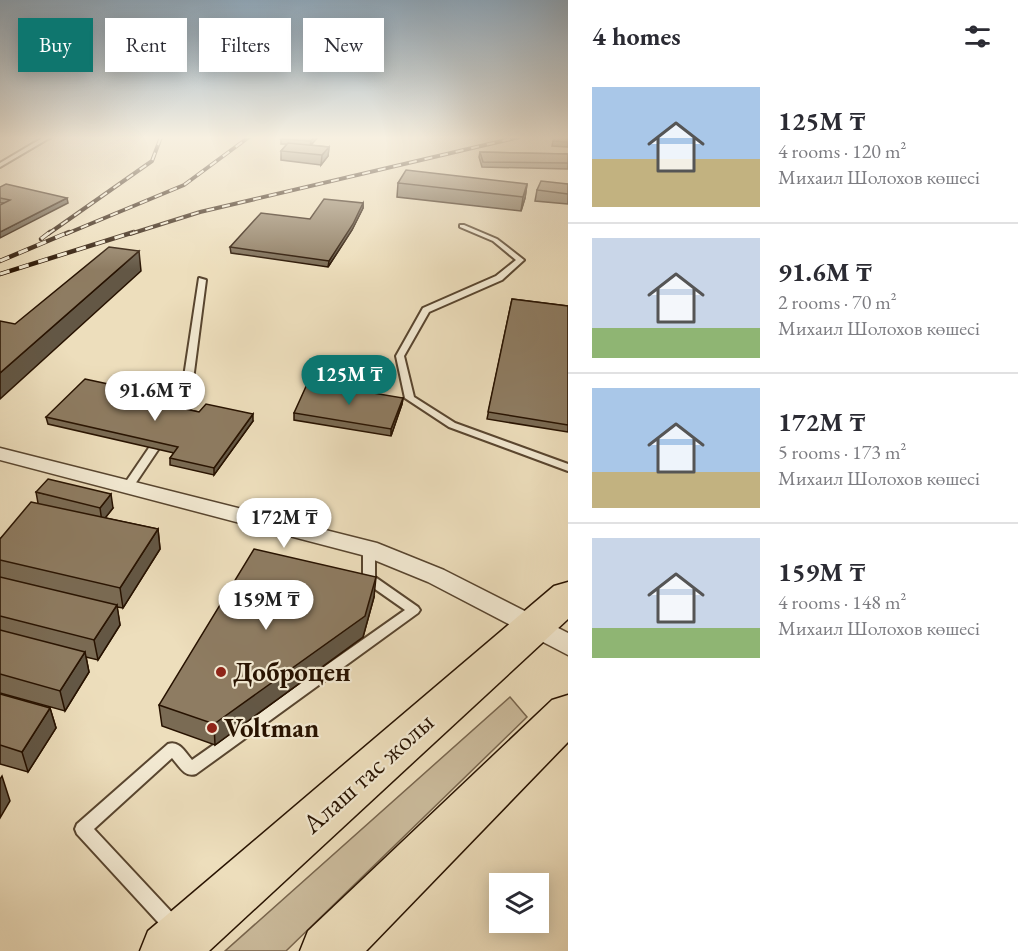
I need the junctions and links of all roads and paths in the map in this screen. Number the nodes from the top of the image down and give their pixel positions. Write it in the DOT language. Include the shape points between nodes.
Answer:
graph roads {
  1 [pos="462,226"];
  2 [pos="202,279"];
  3 [pos="0,454"];
  4 [pos="568,468"];
  5 [pos="127,488"];
  6 [pos="369,549"];
  7 [pos="568,596"];
  8 [pos="550,635"];
  9 [pos="568,713"];
  10 [pos="176,944"];
  11 [pos="328,951"];
  1 -- 4 [label="lane" via="495,240 520,260 499,279 426,310 400,356 410,398 452,425"];
  2 -- 5 [label="lane" via="185,403"];
  3 -- 5 [label="street"];
  5 -- 6 [label="street"];
  6 -- 8 [label="street" via="436,576"];
  6 -- 10 [label="lane" via="369,579 414,610 191,769 172,748 83,829"];
  7 -- 8 [label="main road, Алаш тас жолы"];
  8 -- 10 [label="main road, Алаш тас жолы"];
  9 -- 11 [label="main road"];
}
